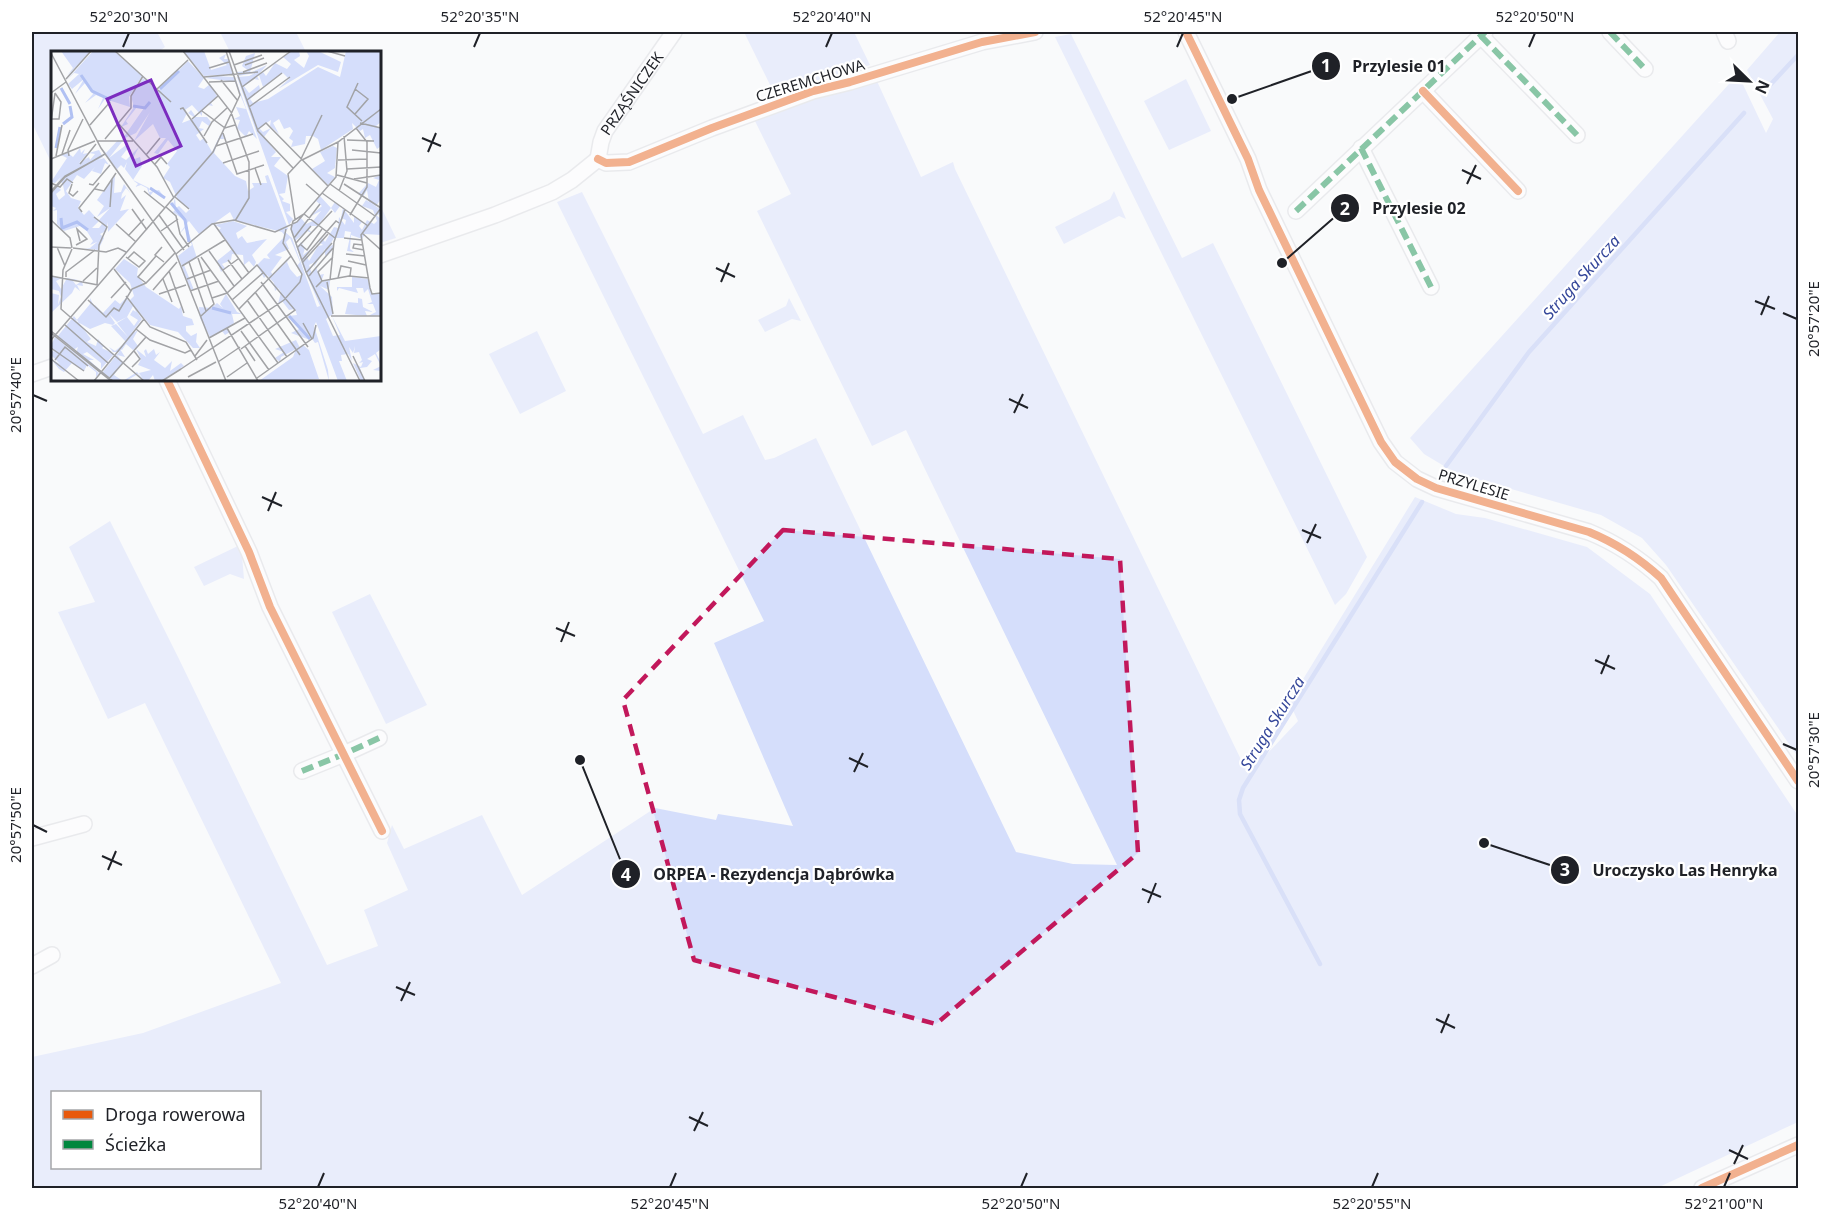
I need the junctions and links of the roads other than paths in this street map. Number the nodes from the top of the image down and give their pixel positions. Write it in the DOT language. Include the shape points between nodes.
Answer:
graph roads {
  1 [pos="674,32"];
  2 [pos="1035,32"];
  3 [pos="1186,32"];
  4 [pos="1610,32"];
  5 [pos="1483,34"];
  6 [pos="1645,69"];
  7 [pos="1424,91"];
  8 [pos="1577,135"];
  9 [pos="1361,148"];
  10 [pos="598,159"];
  11 [pos="1518,190"];
  12 [pos="1296,211"];
  13 [pos="381,255"];
  14 [pos="1431,287"];
  15 [pos="51,367"];
  16 [pos="32,374"];
  17 [pos="167,381"];
  18 [pos="378,738"];
  19 [pos="344,754"];
  20 [pos="302,771"];
  21 [pos="1798,781"];
  22 [pos="84,825"];
  23 [pos="382,831"];
  24 [pos="32,838"];
  25 [pos="52,955"];
  26 [pos="32,966"];
  27 [pos="1798,1145"];
  28 [pos="1702,1188"];
  1 -- 10 [label="street, PRZĄŚNICZEK" via="605,131"];
  2 -- 10 [label="street, CZEREMCHOWA" via="982,42 813,91 629,162 606,163"];
  3 -- 21 [label="street, PRZYLESIE" via="1296,268 1381,442 1395,462 1436,488 1589,532 1640,560 1661,578"];
  4 -- 6 [label="street"];
  5 -- 7 [label="street"];
  5 -- 8 [label="street"];
  7 -- 9 [label="street"];
  7 -- 11 [label="street"];
  9 -- 12 [label="street"];
  9 -- 14 [label="street"];
  10 -- 13 [label="street" via="552,192"];
  15 -- 16 [label="street"];
  17 -- 19 [label="street" via="249,552 270,607"];
  18 -- 19 [label="street"];
  19 -- 20 [label="street"];
  19 -- 23 [label="street"];
  22 -- 24 [label="street"];
  25 -- 26 [label="street"];
  27 -- 28 [label="street"];
}
